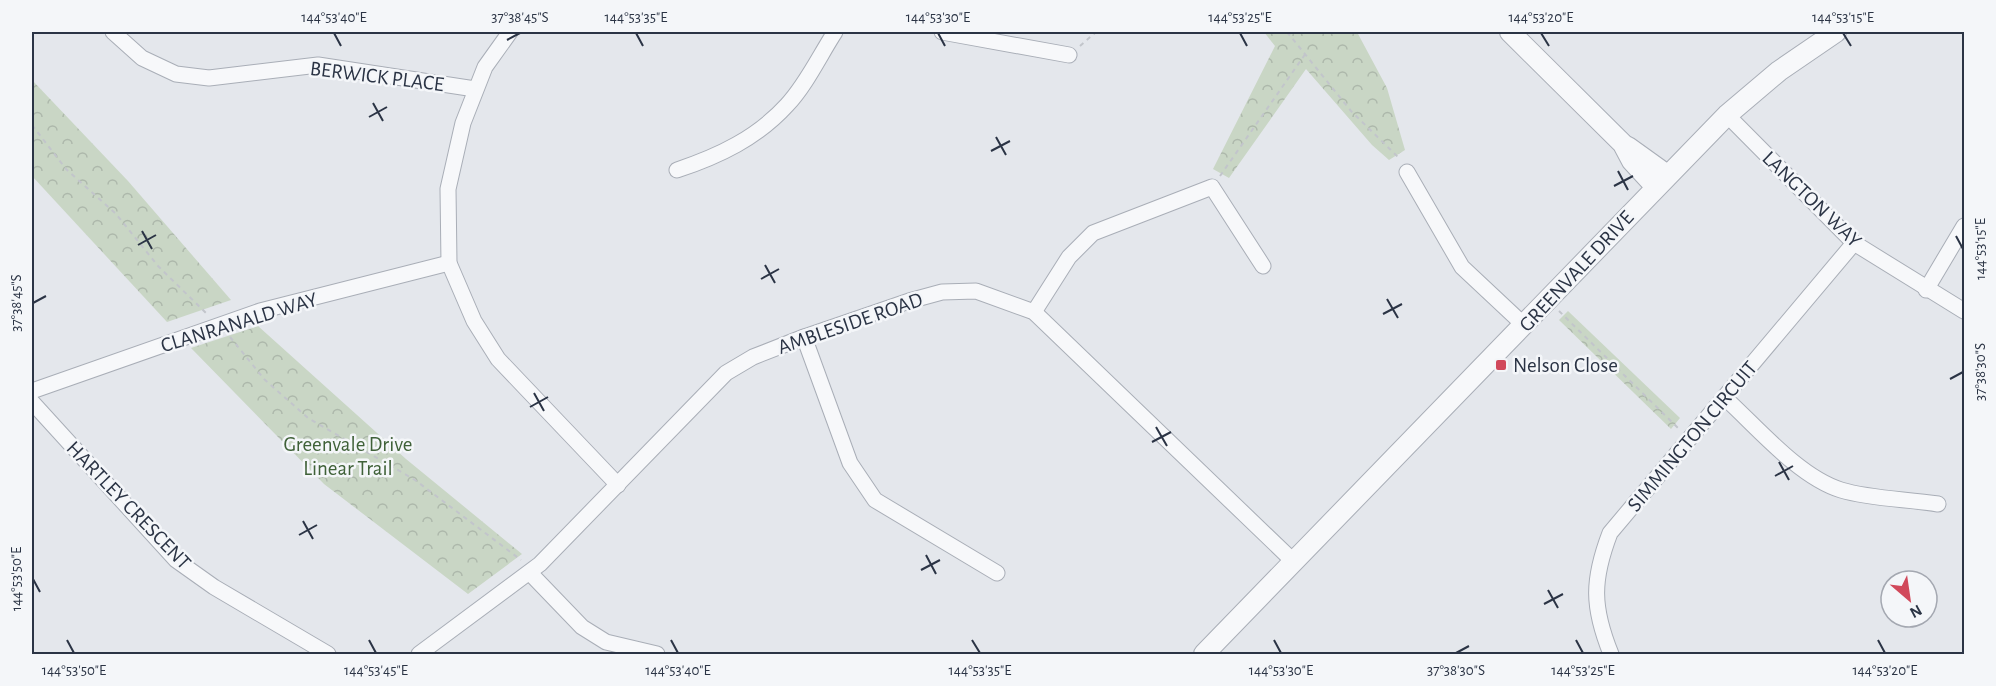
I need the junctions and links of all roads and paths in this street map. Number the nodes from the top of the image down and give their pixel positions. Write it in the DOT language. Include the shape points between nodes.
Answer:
graph roads {
  1 [pos="113,32"];
  2 [pos="510,32"];
  3 [pos="835,32"];
  4 [pos="942,32"];
  5 [pos="1095,32"];
  6 [pos="1287,32"];
  7 [pos="1510,32"];
  8 [pos="1836,32"];
  9 [pos="1306,53"];
  10 [pos="1069,55"];
  11 [pos="475,89"];
  12 [pos="1727,115"];
  13 [pos="32,125"];
  14 [pos="677,170"];
  15 [pos="1407,172"];
  16 [pos="1661,181"];
  17 [pos="1212,187"];
  18 [pos="1965,226"];
  19 [pos="1854,243"];
  20 [pos="449,262"];
  21 [pos="1263,266"];
  22 [pos="1926,290"];
  23 [pos="1549,301"];
  24 [pos="1965,311"];
  25 [pos="1034,312"];
  26 [pos="220,325"];
  27 [pos="1525,326"];
  28 [pos="804,337"];
  29 [pos="32,391"];
  30 [pos="1725,398"];
  31 [pos="32,402"];
  32 [pos="1690,440"];
  33 [pos="618,485"];
  34 [pos="1938,504"];
  35 [pos="1293,561"];
  36 [pos="528,568"];
  37 [pos="997,573"];
  38 [pos="649,653"];
  39 [pos="328,654"];
  40 [pos="419,654"];
  41 [pos="1204,654"];
  42 [pos="1611,654"];
  1 -- 11 [label="street, BERWICK PLACE" via="142,58 177,74 209,78 318,65"];
  2 -- 11 [label="street"];
  3 -- 14 [label="street" via="788,104 754,135 713,158"];
  4 -- 10 [label="street"];
  5 -- 10 [label="path"];
  6 -- 9 [label="path"];
  7 -- 16 [label="street" via="1623,144 1640,153"];
  8 -- 12 [label="street, GREENVALE DRIVE" via="1779,71"];
  9 -- 15 [label="path" via="1351,111 1397,155"];
  9 -- 17 [label="path"];
  11 -- 20 [label="street" via="448,189"];
  12 -- 16 [label="street, GREENVALE DRIVE"];
  12 -- 19 [label="street, LANGTON WAY"];
  13 -- 26 [label="path" via="66,169 116,214 159,266"];
  15 -- 27 [label="street" via="1462,267"];
  16 -- 23 [label="street, GREENVALE DRIVE"];
  17 -- 21 [label="street"];
  17 -- 25 [label="street" via="1093,233 1069,257"];
  18 -- 22 [label="street"];
  19 -- 22 [label="street, LANGTON WAY"];
  19 -- 30 [label="street, SIMMINGTON CIRCUIT"];
  20 -- 26 [label="street, CLANRANALD WAY"];
  20 -- 33 [label="street" via="474,321 498,359"];
  22 -- 24 [label="street, LANGTON WAY"];
  23 -- 27 [label="street, GREENVALE DRIVE"];
  23 -- 32 [label="path"];
  25 -- 28 [label="street, AMBLESIDE ROAD" via="976,291 942,292"];
  25 -- 35 [label="street, AMBLESIDE ROAD"];
  26 -- 29 [label="street, CLANRANALD WAY"];
  26 -- 36 [label="path" via="264,380 308,418 415,480"];
  27 -- 35 [label="street, GREENVALE DRIVE"];
  28 -- 33 [label="street, AMBLESIDE ROAD" via="753,357 726,373"];
  28 -- 37 [label="street" via="849,463 875,500"];
  30 -- 32 [label="street, SIMMINGTON CIRCUIT"];
  30 -- 34 [label="street" via="1823,483 1843,490"];
  31 -- 39 [label="street, HARTLEY CRESCENT" via="176,560 214,588"];
  32 -- 42 [label="street, SIMMINGTON CIRCUIT" via="1610,533 1598,566 1595,599"];
  33 -- 36 [label="street, AMBLESIDE ROAD"];
  35 -- 41 [label="street, GREENVALE DRIVE"];
  36 -- 38 [label="street" via="582,627 606,642"];
  36 -- 40 [label="street, AMBLESIDE ROAD"];
}
